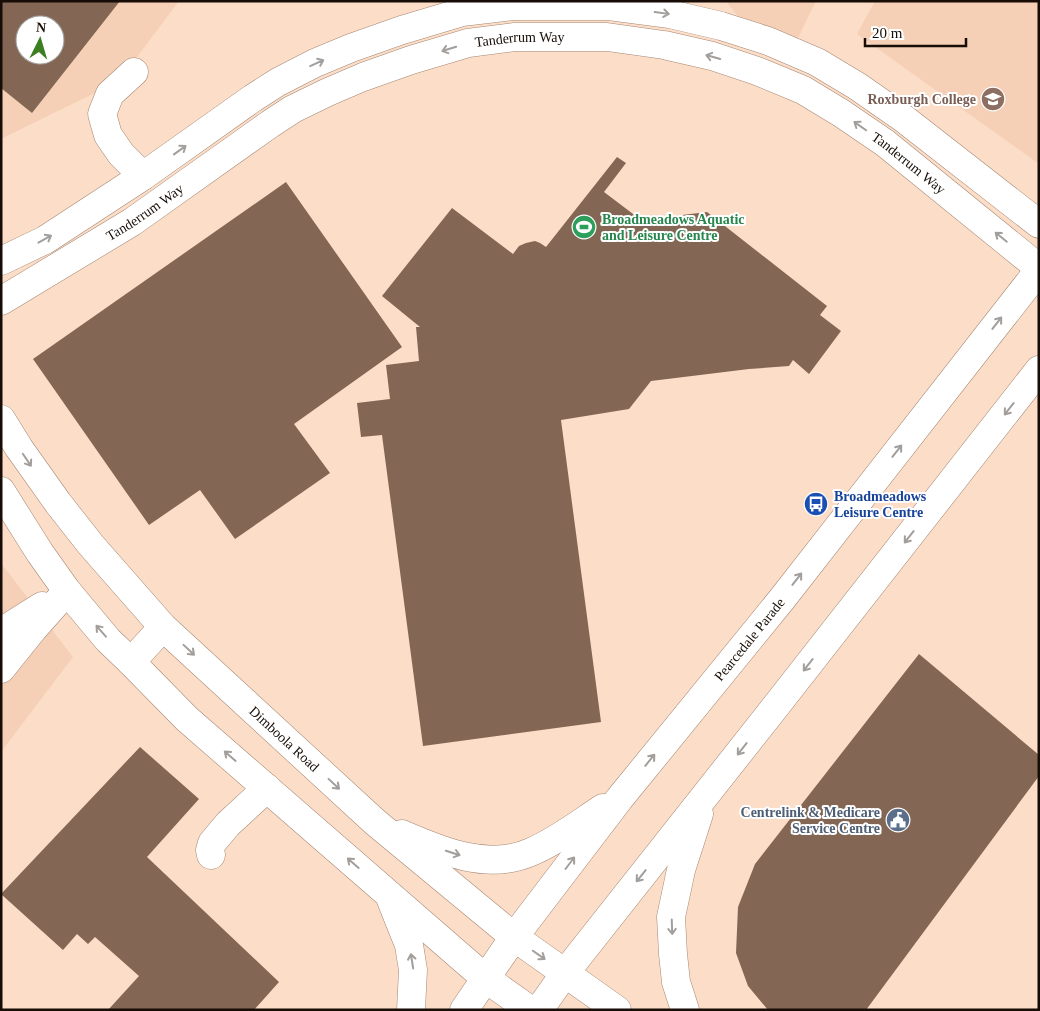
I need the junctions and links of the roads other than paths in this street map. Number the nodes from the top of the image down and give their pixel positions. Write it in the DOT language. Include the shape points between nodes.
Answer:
graph roads {
  1 [pos="134,72"];
  2 [pos="143,176"];
  3 [pos="1039,224"];
  4 [pos="1,261"];
  5 [pos="1039,269"];
  6 [pos="1,301"];
  7 [pos="1039,370"];
  8 [pos="1,419"];
  9 [pos="1,491"];
  10 [pos="67,591"];
  11 [pos="163,627"];
  12 [pos="1,632"];
  13 [pos="131,662"];
  14 [pos="1,669"];
  15 [pos="268,788"];
  16 [pos="705,796"];
  17 [pos="620,798"];
  18 [pos="375,822"];
  19 [pos="211,856"];
  20 [pos="389,895"];
  21 [pos="514,937"];
  22 [pos="565,973"];
  23 [pos="485,978"];
  24 [pos="411,1010"];
  25 [pos="464,1010"];
  26 [pos="530,1010"];
  27 [pos="539,1010"];
  28 [pos="616,1010"];
  29 [pos="685,1010"];
  1 -- 2 [label="street" via="110,94 102,114 108,135"];
  2 -- 3 [label="street, one-way" via="278,82 352,48 462,12 513,6 609,6 670,14 721,26 817,62 903,118"];
  4 -- 2 [label="street, one-way" via="45,240"];
  5 -- 6 [label="street, Tanderrum Way, one-way" via="885,143 803,90 721,59 664,45 607,38 516,37 468,43 411,60 363,77 293,109 132,222"];
  17 -- 5 [label="street, Pearcedale Parade, one-way" via="782,599"];
  7 -- 16 [label="street, one-way"];
  8 -- 11 [label="street, Dimboola Road, one-way" via="63,510"];
  9 -- 10 [label="street"];
  10 -- 12 [label="street"];
  13 -- 10 [label="street, one-way"];
  10 -- 14 [label="street"];
  11 -- 13 [label="street"];
  11 -- 18 [label="street, Dimboola Road, one-way"];
  15 -- 13 [label="street, one-way" via="187,719"];
  15 -- 19 [label="street" via="212,843"];
  20 -- 15 [label="street, one-way"];
  16 -- 22 [label="street, one-way"];
  16 -- 29 [label="street, one-way" via="681,870 671,917 676,982"];
  18 -- 17 [label="street, one-way" via="459,856 505,859 529,854 546,845"];
  21 -- 17 [label="street, Pearcedale Parade, one-way"];
  18 -- 21 [label="street, Dimboola Road"];
  20 -- 23 [label="street"];
  24 -- 20 [label="street, one-way" via="413,970 409,945"];
  21 -- 22 [label="street, Dimboola Road, one-way"];
  21 -- 23 [label="street, Pearcedale Parade"];
  22 -- 27 [label="street"];
  22 -- 28 [label="street, Dimboola Road"];
  23 -- 25 [label="street, Pearcedale Parade"];
  23 -- 26 [label="street"];
}
